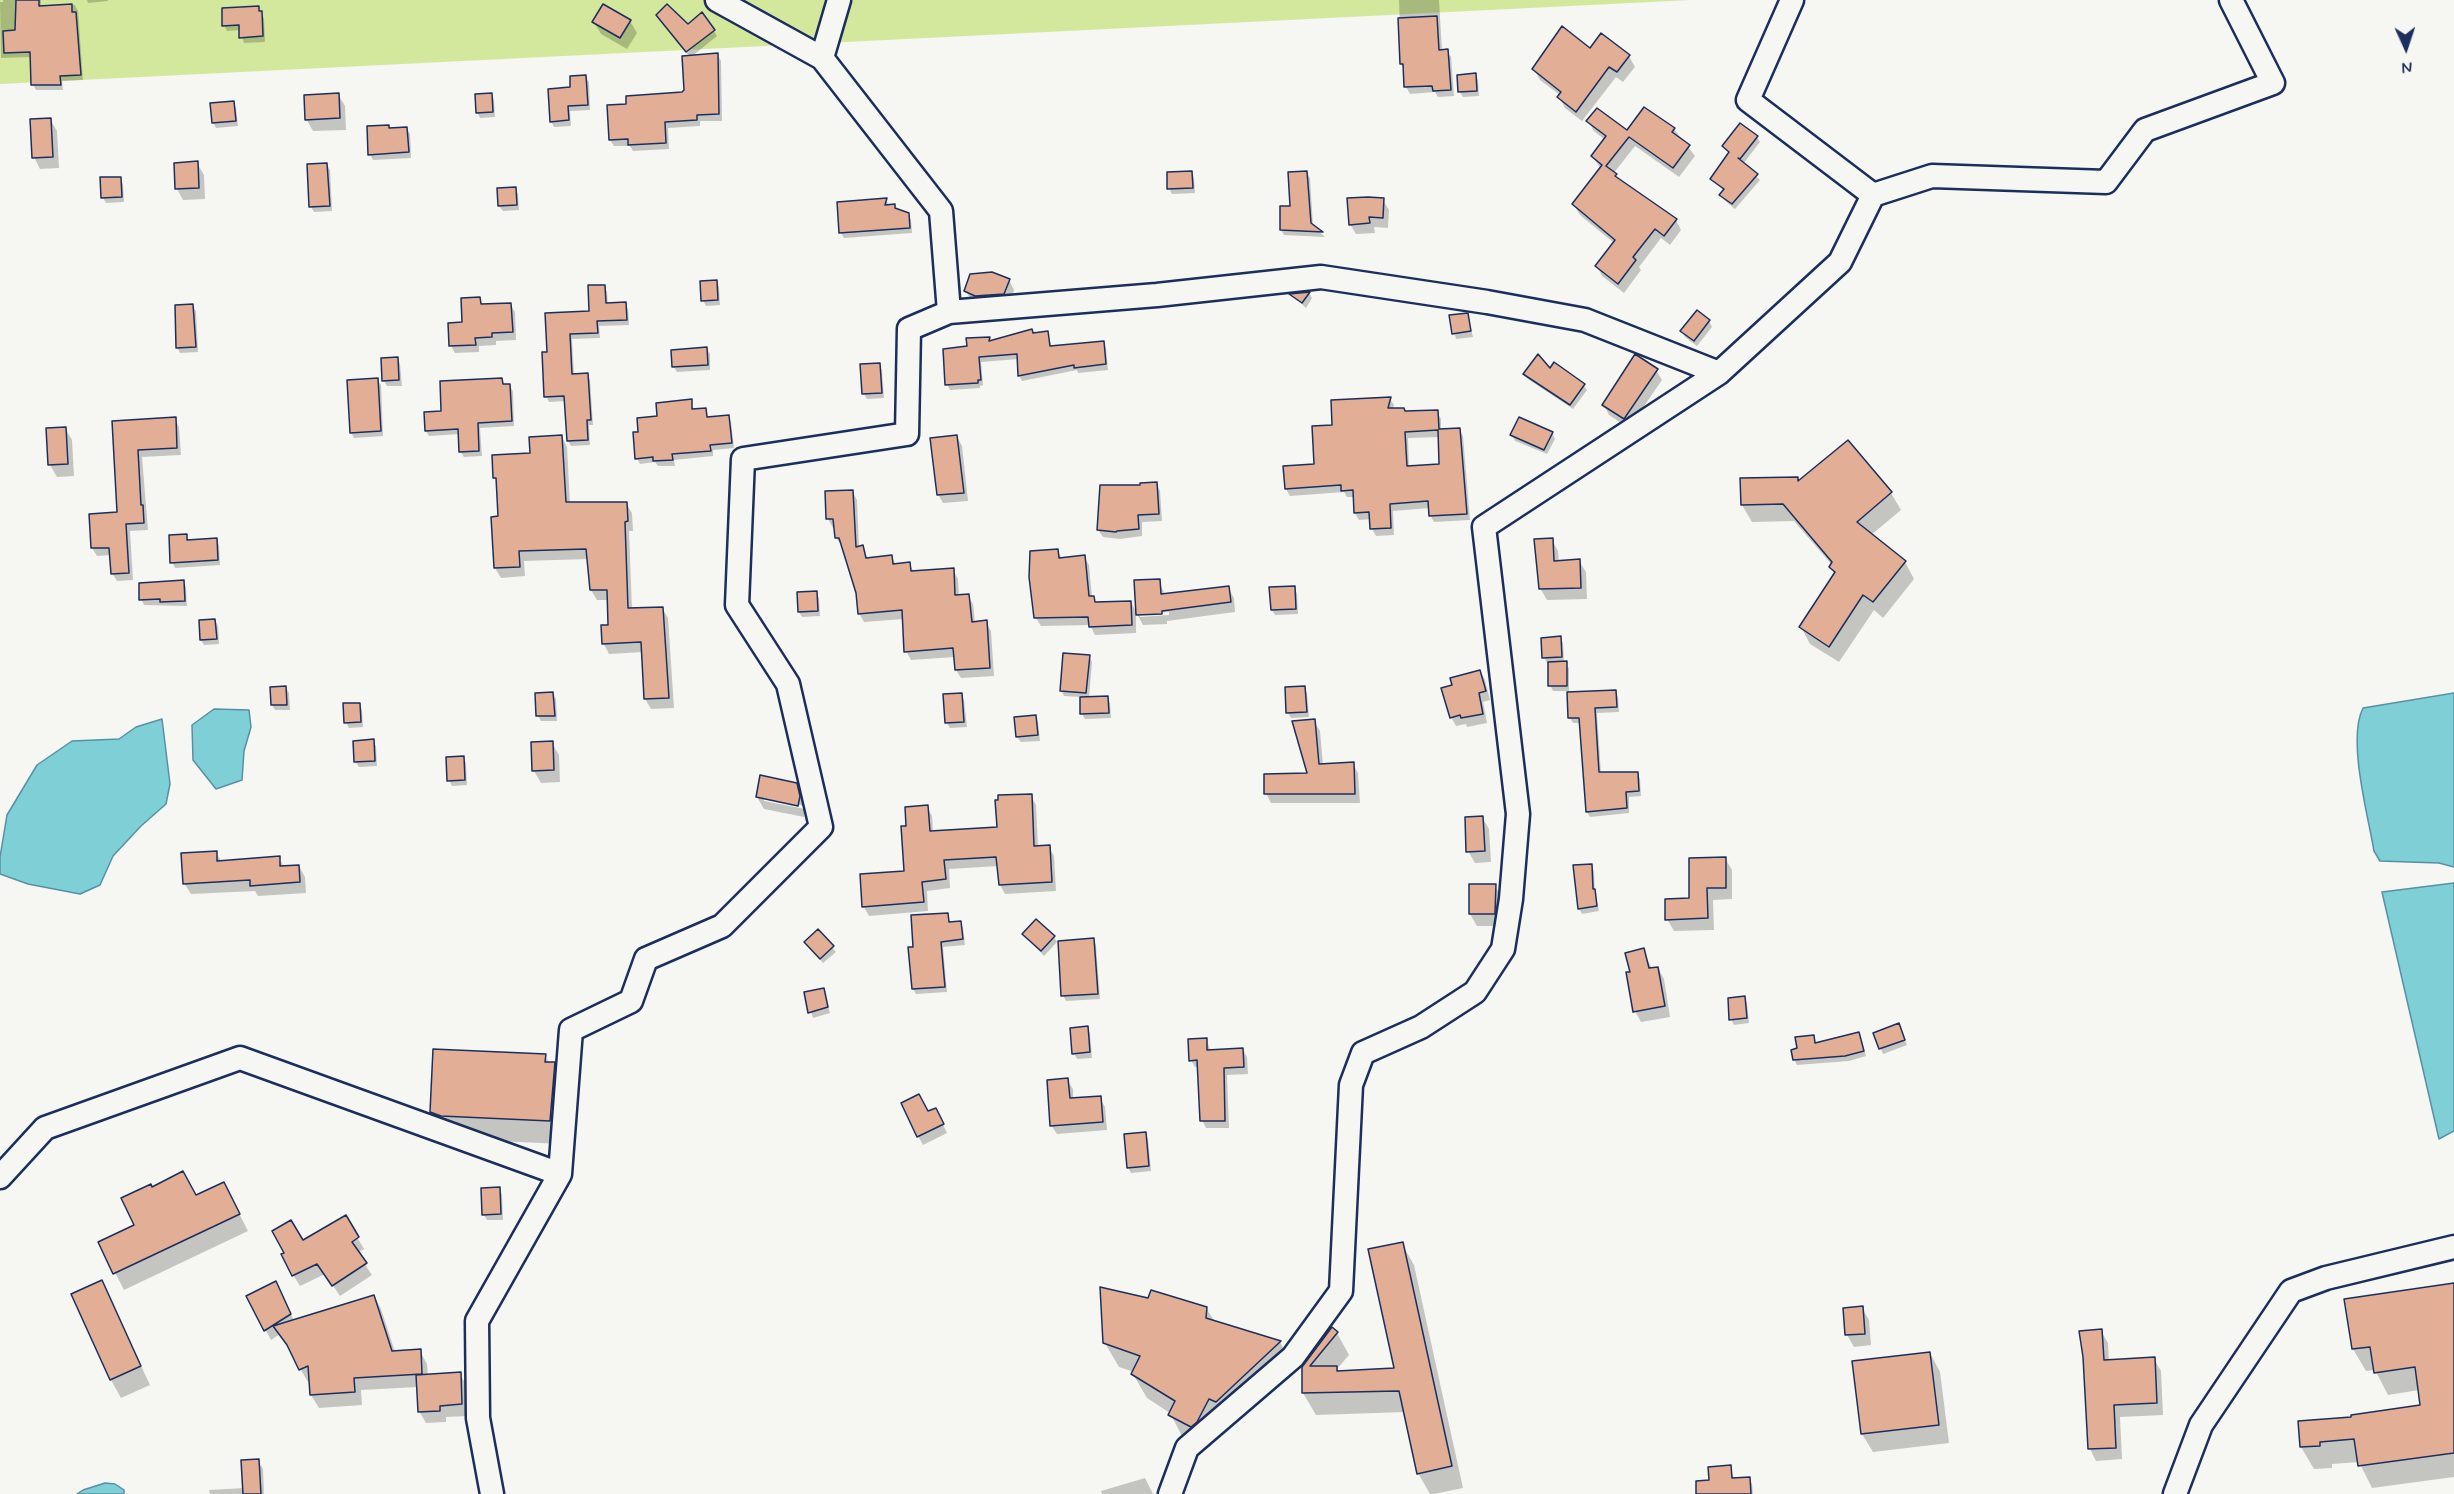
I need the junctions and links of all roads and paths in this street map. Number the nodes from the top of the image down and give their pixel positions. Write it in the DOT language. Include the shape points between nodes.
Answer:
graph roads {
  1 [pos="717,0"];
  2 [pos="839,0"];
  3 [pos="1792,0"];
  4 [pos="2231,0"];
  5 [pos="822,58"];
  6 [pos="1873,195"];
  7 [pos="949,312"];
  8 [pos="1719,373"];
  9 [pos="560,1174"];
  10 [pos="0,1177"];
  11 [pos="2454,1247"];
  12 [pos="492,1494"];
  13 [pos="1170,1494"];
  14 [pos="2175,1494"];
  1 -- 5 [label="street"];
  2 -- 5 [label="street"];
  3 -- 6 [label="street" via="1748,100"];
  4 -- 6 [label="street" via="2273,83 2145,130 2106,182 1932,176"];
  5 -- 7 [label="street" via="941,211"];
  6 -- 8 [label="street" via="1840,262"];
  7 -- 8 [label="street" via="1321,278 1585,320"];
  7 -- 9 [label="street" via="909,330 907,434 743,459 737,605 788,684 821,826 722,926 646,959 631,1001 571,1030"];
  8 -- 13 [label="street" via="1484,526 1518,814 1503,949 1475,992 1421,1027 1363,1053 1352,1085 1341,1291 1293,1357 1187,1448"];
  9 -- 10 [label="street" via="240,1058 45,1128"];
  9 -- 12 [label="street" via="477,1322 478,1418"];
  11 -- 14 [label="street" via="2326,1278 2291,1291 2201,1425"];
}
